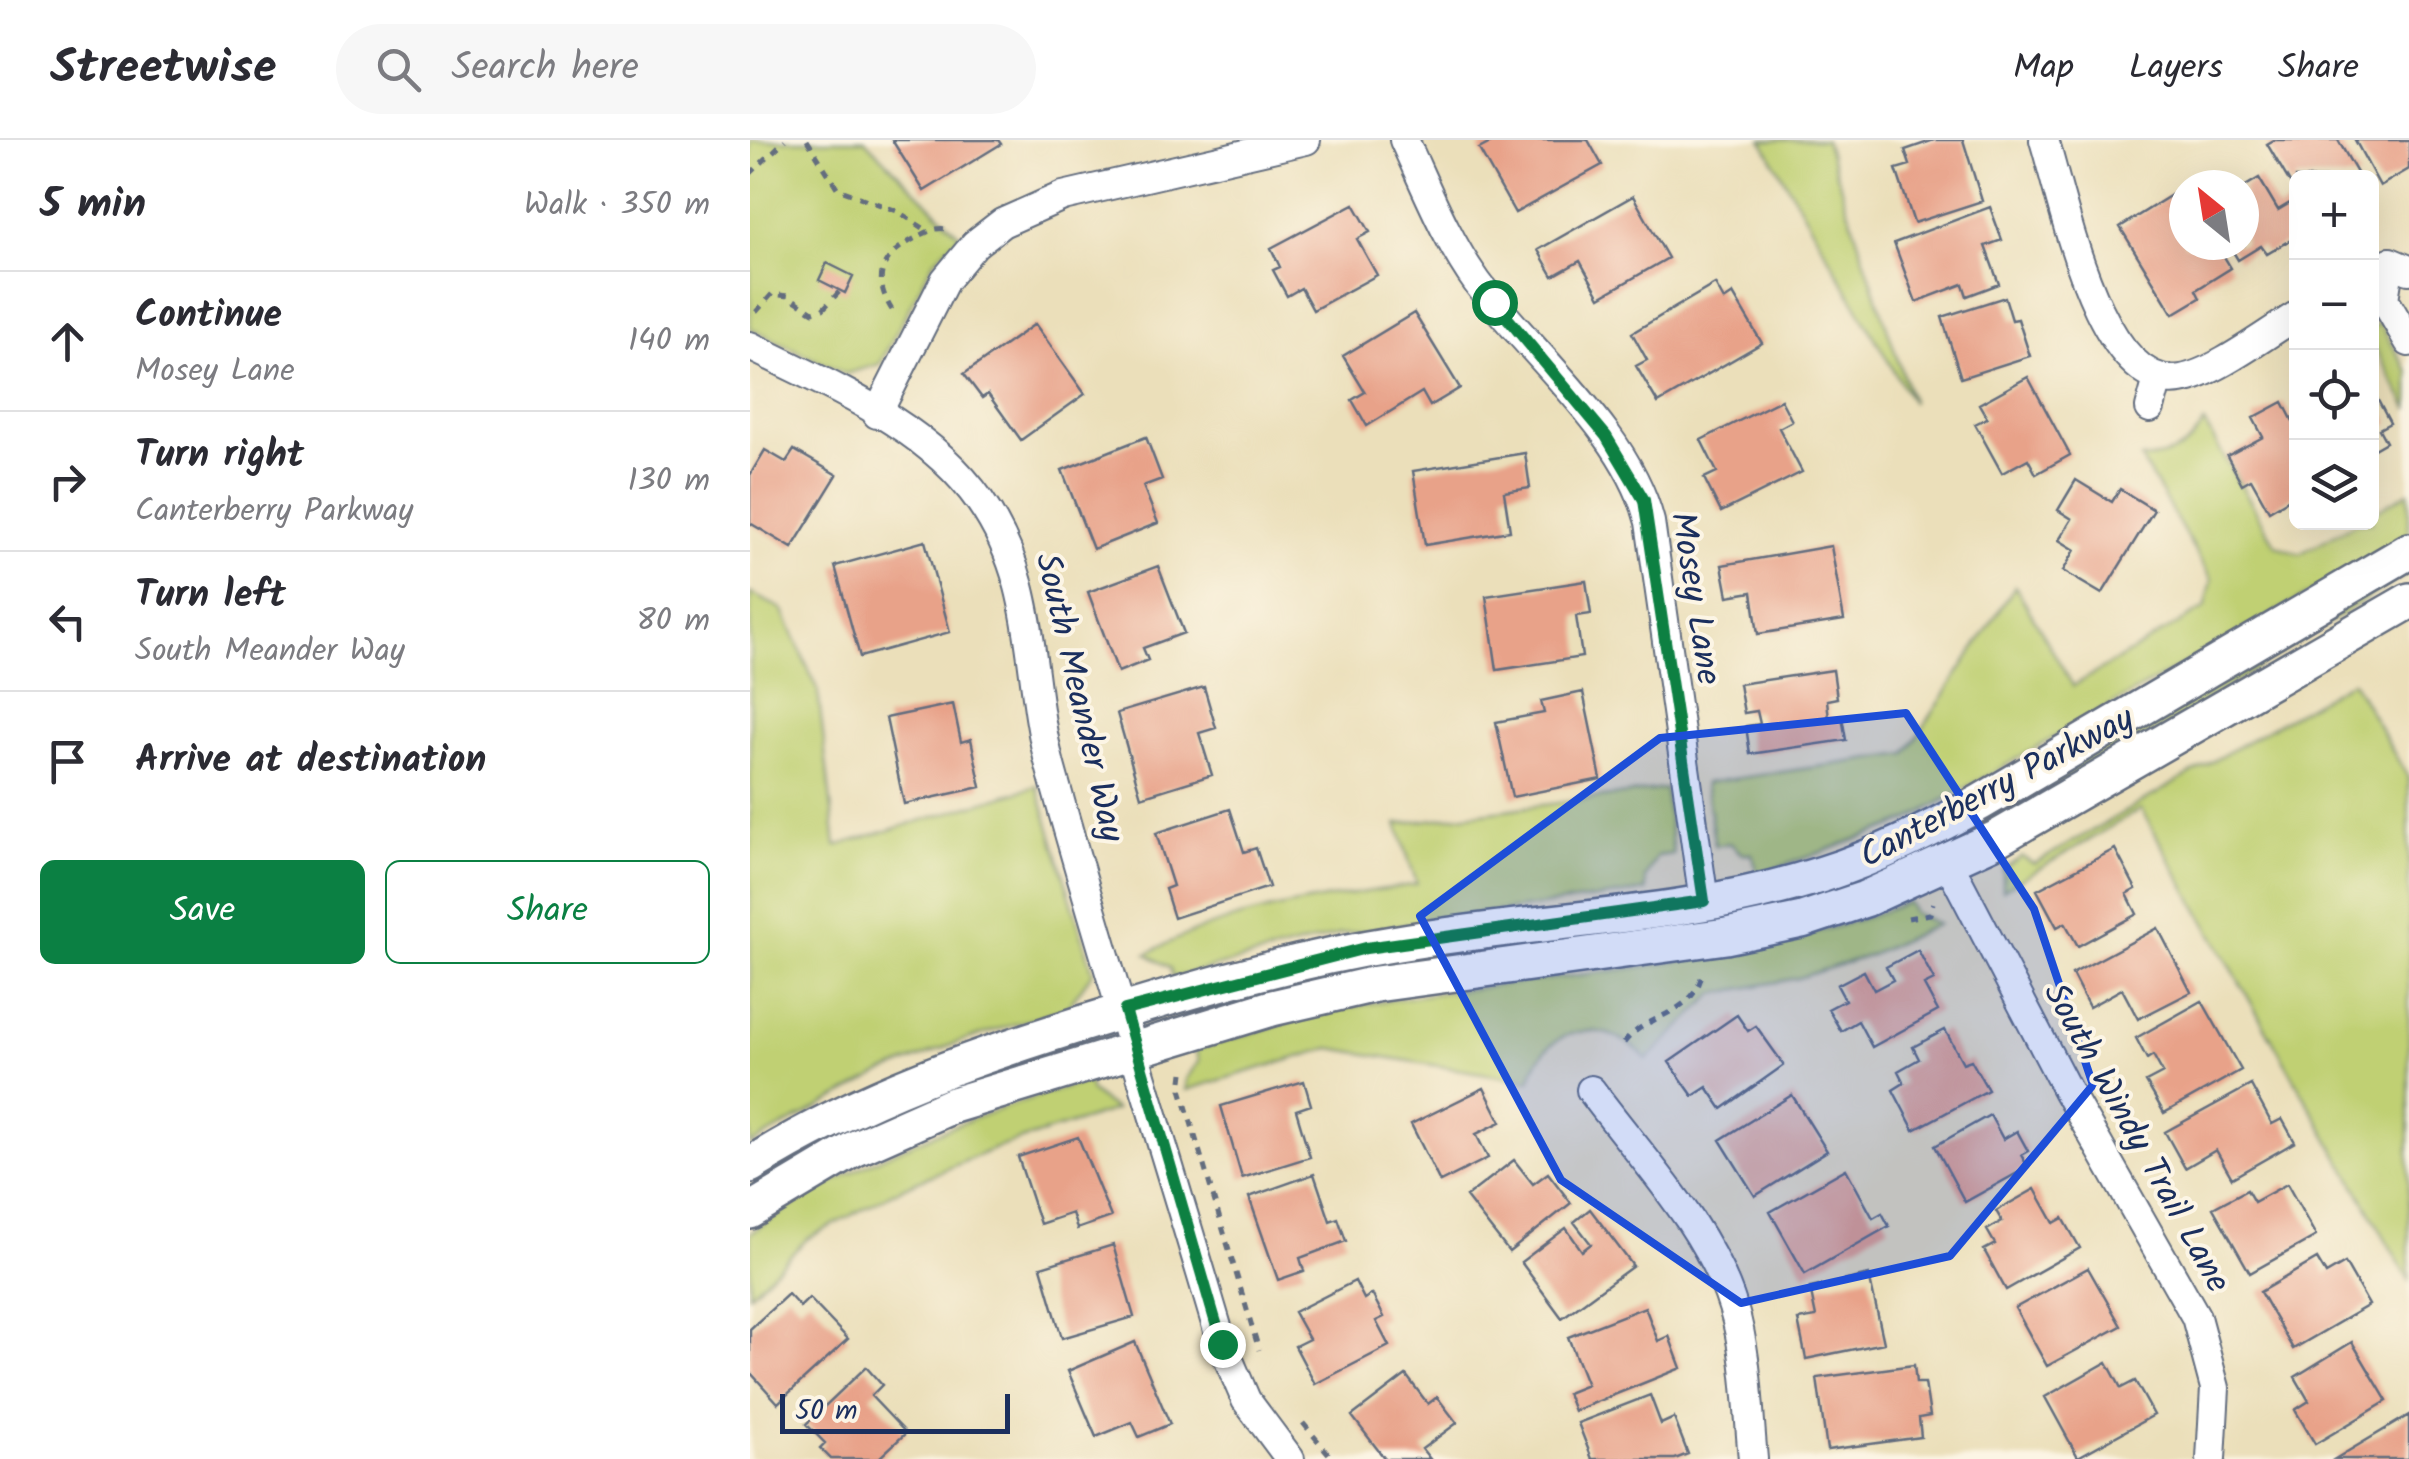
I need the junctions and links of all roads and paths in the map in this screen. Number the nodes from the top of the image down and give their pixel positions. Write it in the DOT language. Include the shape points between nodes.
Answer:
graph roads {
  1 [pos="785,140"];
  2 [pos="807,140"];
  3 [pos="1306,140"];
  4 [pos="1404,140"];
  5 [pos="2044,140"];
  6 [pos="750,174"];
  7 [pos="947,229"];
  8 [pos="928,231"];
  9 [pos="2395,264"];
  10 [pos="839,292"];
  11 [pos="892,310"];
  12 [pos="756,312"];
  13 [pos="2289,320"];
  14 [pos="2409,342"];
  15 [pos="750,346"];
  16 [pos="2158,378"];
  17 [pos="2150,408"];
  18 [pos="877,414"];
  19 [pos="2409,552"];
  20 [pos="2409,602"];
  21 [pos="1949,864"];
  22 [pos="1704,901"];
  23 [pos="1702,974"];
  24 [pos="1125,1010"];
  25 [pos="1624,1043"];
  26 [pos="1136,1048"];
  27 [pos="1183,1072"];
  28 [pos="1591,1090"];
  29 [pos="750,1165"];
  30 [pos="750,1211"];
  31 [pos="1261,1355"];
  32 [pos="1301,1420"];
  33 [pos="1290,1459"];
  34 [pos="1334,1459"];
  35 [pos="1753,1459"];
  36 [pos="2211,1459"];
  1 -- 6 [label="path"];
  2 -- 8 [label="path" via="838,188 898,211"];
  3 -- 18 [label="street" via="1063,196 1002,223 945,280"];
  4 -- 22 [label="street, Mosey Lane" via="1465,264 1606,436 1641,492"];
  5 -- 16 [label="street" via="2100,313 2128,358"];
  7 -- 8 [label="path"];
  8 -- 11 [label="path" via="893,251 879,273"];
  9 -- 14 [label="street" via="2384,299"];
  10 -- 12 [label="path" via="813,312 772,294"];
  13 -- 16 [label="street" via="2187,378"];
  15 -- 18 [label="street, South Meander Way"];
  16 -- 17 [label="street"];
  18 -- 24 [label="street, South Meander Way" via="946,459 1011,552 1025,594 1050,767"];
  19 -- 22 [label="street, Canterberry Parkway" via="1914,838 1820,875"];
  20 -- 21 [label="street, Canterberry Parkway"];
  21 -- 26 [label="street, Canterberry Parkway" via="1841,908 1762,929 1376,984"];
  21 -- 36 [label="street, South Windy Trail Lane" via="2196,1317 2215,1388"];
  22 -- 24 [label="street, Canterberry Parkway" via="1366,948"];
  23 -- 25 [label="path" via="1690,1001 1640,1026"];
  24 -- 26 [label="street, South Meander Way"];
  24 -- 29 [label="street, Canterberry Parkway" via="914,1079"];
  26 -- 30 [label="street, Canterberry Parkway" via="914,1120"];
  26 -- 33 [label="street, South Meander Way" via="1229,1366"];
  27 -- 31 [label="path" via="1181,1089"];
  28 -- 35 [label="street" via="1719,1270 1738,1327"];
  32 -- 34 [label="path"];
}
